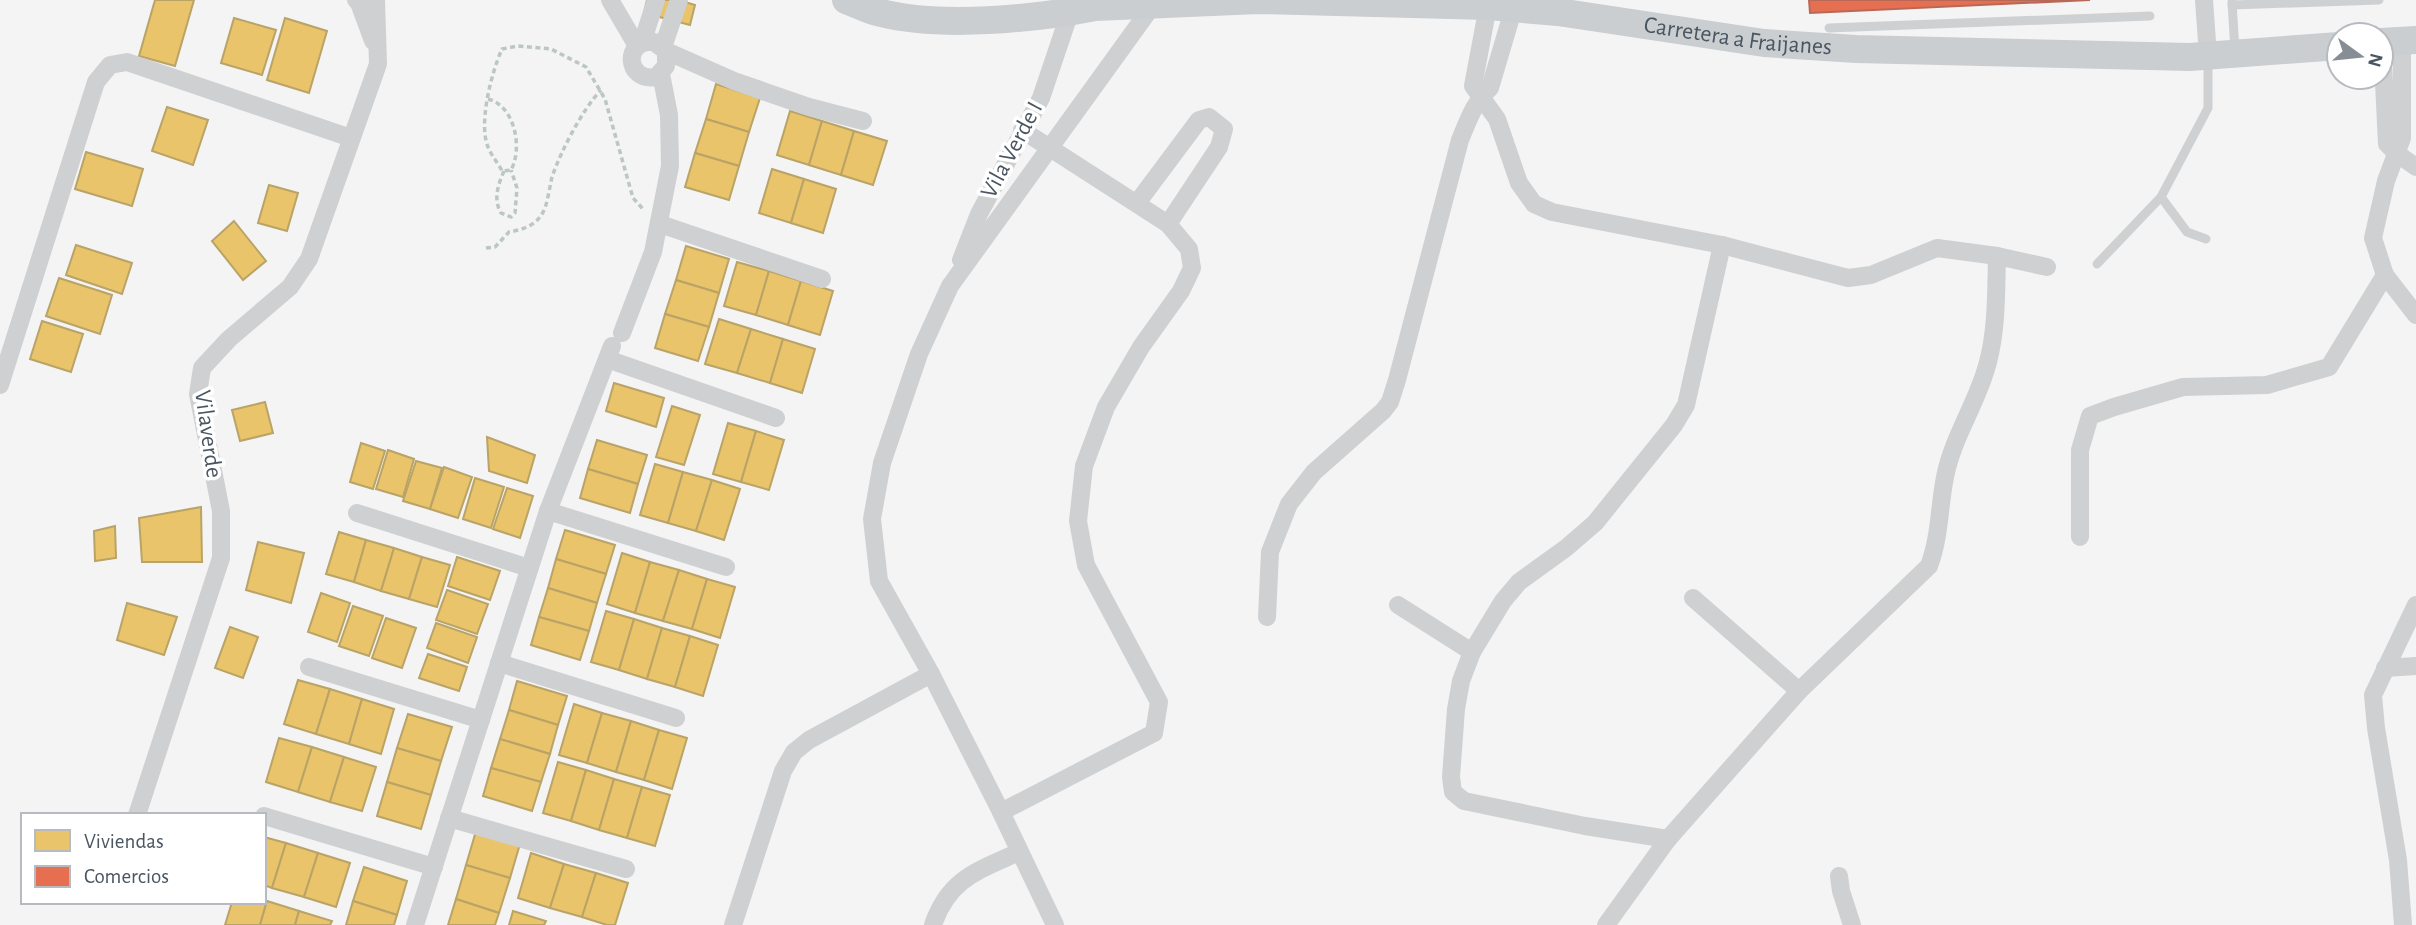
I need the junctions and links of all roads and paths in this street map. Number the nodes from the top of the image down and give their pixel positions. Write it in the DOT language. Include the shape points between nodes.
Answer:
graph roads {
  1 [pos="356,0"];
  2 [pos="376,0"];
  3 [pos="610,0"];
  4 [pos="656,0"];
  5 [pos="679,0"];
  6 [pos="846,0"];
  7 [pos="2204,0"];
  8 [pos="2379,0"];
  9 [pos="2232,2"];
  10 [pos="1153,5"];
  11 [pos="1077,6"];
  12 [pos="1531,6"];
  13 [pos="2150,16"];
  14 [pos="1829,28"];
  15 [pos="1856,38"];
  16 [pos="639,45"];
  17 [pos="2325,47"];
  18 [pos="664,49"];
  19 [pos="378,54"];
  20 [pos="2222,55"];
  21 [pos="661,74"];
  22 [pos="601,90"];
  23 [pos="2391,91"];
  24 [pos="1481,96"];
  25 [pos="488,99"];
  26 [pos="863,121"];
  27 [pos="1022,130"];
  28 [pos="351,138"];
  29 [pos="1048,148"];
  30 [pos="2396,153"];
  31 [pos="2416,167"];
  32 [pos="511,170"];
  33 [pos="504,171"];
  34 [pos="2161,197"];
  35 [pos="1137,203"];
  36 [pos="661,220"];
  37 [pos="1168,224"];
  38 [pos="2206,239"];
  39 [pos="1723,246"];
  40 [pos="486,248"];
  41 [pos="1997,256"];
  42 [pos="2097,264"];
  43 [pos="2047,267"];
  44 [pos="2385,275"];
  45 [pos="822,279"];
  46 [pos="950,286"];
  47 [pos="2416,315"];
  48 [pos="613,346"];
  49 [pos="0,385"];
  50 [pos="776,418"];
  51 [pos="548,511"];
  52 [pos="357,513"];
  53 [pos="2080,537"];
  54 [pos="726,567"];
  55 [pos="529,568"];
  56 [pos="1693,598"];
  57 [pos="1398,606"];
  58 [pos="1267,617"];
  59 [pos="2413,618"];
  60 [pos="1472,652"];
  61 [pos="499,663"];
  62 [pos="2416,666"];
  63 [pos="309,667"];
  64 [pos="2385,668"];
  65 [pos="931,674"];
  66 [pos="1799,691"];
  67 [pos="676,718"];
  68 [pos="481,720"];
  69 [pos="1001,812"];
  70 [pos="137,813"];
  71 [pos="266,817"];
  72 [pos="449,818"];
  73 [pos="1668,839"];
  74 [pos="1019,852"];
  75 [pos="433,867"];
  76 [pos="626,869"];
  77 [pos="1839,876"];
  78 [pos="415,925"];
  79 [pos="733,925"];
  80 [pos="933,925"];
  81 [pos="1055,925"];
  82 [pos="1606,925"];
  83 [pos="1852,925"];
  84 [pos="2403,925"];
  1 -- 19 [label="street"];
  2 -- 19 [label="street, Vilaverde"];
  3 -- 16 [label="street"];
  4 -- 16 [label="street"];
  5 -- 18 [label="street"];
  6 -- 11 [label="main road, Carretera a Fraijanes" via="880,13 936,20 972,20"];
  7 -- 20 [label="street"];
  8 -- 9 [label="lane"];
  9 -- 20 [label="lane"];
  10 -- 11 [label="main road, Carretera a Fraijanes"];
  10 -- 12 [label="main road, Carretera a Fraijanes" via="1259,0"];
  10 -- 29 [label="street"];
  11 -- 27 [label="street, Vila Verde I" via="1041,98"];
  12 -- 15 [label="main road, Carretera a Fraijanes" via="1764,43"];
  12 -- 24 [label="street" via="1490,88"];
  12 -- 24 [label="street" via="1474,86"];
  13 -- 15 [label="lane"];
  14 -- 15 [label="lane"];
  15 -- 20 [label="main road, Carretera a Fraijanes"];
  16 -- 18 [label="street" via="654,42"];
  16 -- 21 [label="street" via="631,57 634,69 650,78"];
  17 -- 20 [label="main road, Carretera a Fraijanes"];
  18 -- 21 [label="street" via="667,61"];
  18 -- 26 [label="street" via="756,89"];
  19 -- 28 [label="street, Vilaverde" via="375,75"];
  20 -- 34 [label="lane" via="2208,108"];
  21 -- 36 [label="street" via="669,114 670,166"];
  22 -- 25 [label="path" via="586,67 551,50 518,46 502,49"];
  22 -- 36 [label="path" via="633,198"];
  22 -- 40 [label="path" via="564,150 544,213 536,222 509,232 495,247"];
  23 -- 30 [label="street" via="2387,144"];
  24 -- 39 [label="street" via="1497,119 1519,183 1534,204 1552,212"];
  24 -- 58 [label="street" via="1460,140 1390,402 1314,472 1289,504 1270,552"];
  25 -- 32 [label="path" via="497,101 510,118 516,136"];
  25 -- 33 [label="path" via="487,145"];
  27 -- 29 [label="street"];
  27 -- 46 [label="street, Vila Verde I" via="979,214"];
  28 -- 49 [label="street" via="127,62 110,65 96,82"];
  28 -- 70 [label="street, Vilaverde" via="309,259 290,287 202,368 198,394 221,511 221,558"];
  29 -- 35 [label="street"];
  29 -- 46 [label="street"];
  30 -- 31 [label="street"];
  30 -- 44 [label="street" via="2374,238"];
  32 -- 33 [label="path"];
  32 -- 33 [label="path" via="517,188 511,217 501,213 496,204"];
  34 -- 38 [label="lane" via="2187,232"];
  34 -- 42 [label="lane"];
  35 -- 37 [label="street"];
  35 -- 37 [label="street" via="1199,120 1209,117 1224,129 1219,147"];
  36 -- 45 [label="street"];
  36 -- 48 [label="street" via="653,252"];
  37 -- 69 [label="street" via="1189,249 1192,268 1107,407 1084,466 1078,521 1086,565 1159,702 1154,733"];
  39 -- 41 [label="street" via="1848,278 1871,275 1937,248"];
  39 -- 60 [label="street" via="1686,405 1674,425 1595,523 1519,582"];
  41 -- 43 [label="street"];
  41 -- 66 [label="street" via="1989,362 1954,444 1929,566"];
  44 -- 47 [label="street"];
  44 -- 53 [label="street" via="2329,367 2267,385 2183,387 2090,416 2080,450"];
  46 -- 65 [label="street" via="919,354 882,463 872,519 879,581"];
  48 -- 50 [label="street"];
  48 -- 51 [label="street"];
  51 -- 54 [label="street"];
  51 -- 55 [label="street"];
  52 -- 55 [label="street"];
  55 -- 61 [label="street"];
  56 -- 66 [label="street"];
  57 -- 60 [label="street"];
  59 -- 64 [label="street"];
  60 -- 73 [label="street" via="1456,709 1453,792 1464,802"];
  61 -- 67 [label="street"];
  61 -- 68 [label="street"];
  62 -- 64 [label="street"];
  63 -- 68 [label="street"];
  64 -- 84 [label="street" via="2373,695"];
  65 -- 69 [label="street"];
  65 -- 79 [label="street" via="794,752 783,771"];
  66 -- 73 [label="street"];
  68 -- 72 [label="street"];
  69 -- 74 [label="street"];
  71 -- 75 [label="street"];
  72 -- 75 [label="street"];
  72 -- 76 [label="street"];
  73 -- 82 [label="street"];
  74 -- 80 [label="street" via="963,878 947,896"];
  74 -- 81 [label="street"];
  75 -- 78 [label="street"];
  77 -- 83 [label="street"];
}
